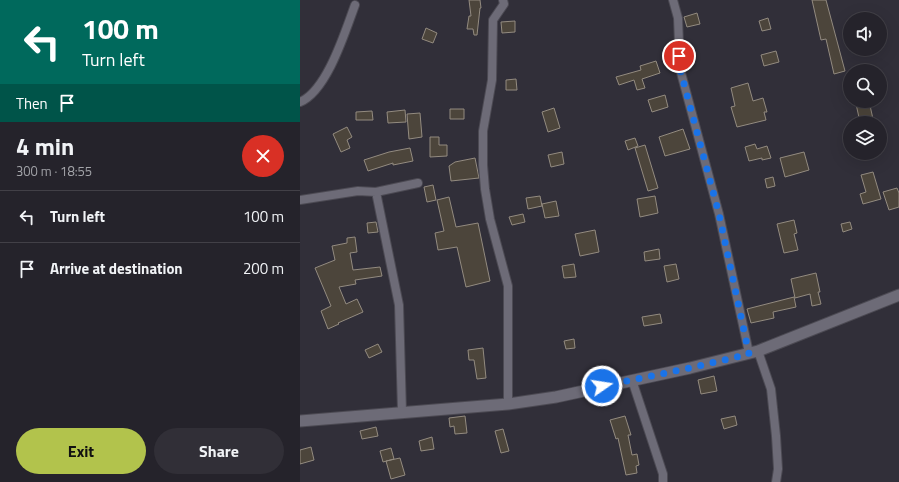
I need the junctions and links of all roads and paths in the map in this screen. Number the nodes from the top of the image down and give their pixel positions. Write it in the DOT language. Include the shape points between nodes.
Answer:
graph roads {
  1 [pos="503,0"];
  2 [pos="673,0"];
  3 [pos="355,5"];
  4 [pos="300,102"];
  5 [pos="418,183"];
  6 [pos="376,192"];
  7 [pos="300,200"];
  8 [pos="899,295"];
  9 [pos="754,352"];
  10 [pos="632,380"];
  11 [pos="508,404"];
  12 [pos="402,412"];
  13 [pos="300,421"];
  14 [pos="663,482"];
  15 [pos="776,482"];
  1 -- 11 [label="street" via="504,4 493,20 492,80 483,131 483,164 490,219 508,286"];
  2 -- 9 [label="street" via="678,18 680,69"];
  3 -- 4 [label="street" via="340,48 323,79 307,99"];
  5 -- 6 [label="street"];
  6 -- 7 [label="street" via="358,191"];
  6 -- 12 [label="street" via="398,305"];
  8 -- 9 [label="street"];
  9 -- 10 [label="street"];
  9 -- 15 [label="street" via="771,389 778,468"];
  10 -- 11 [label="street" via="556,397"];
  10 -- 14 [label="street" via="663,474"];
  11 -- 12 [label="street"];
  12 -- 13 [label="street"];
}
